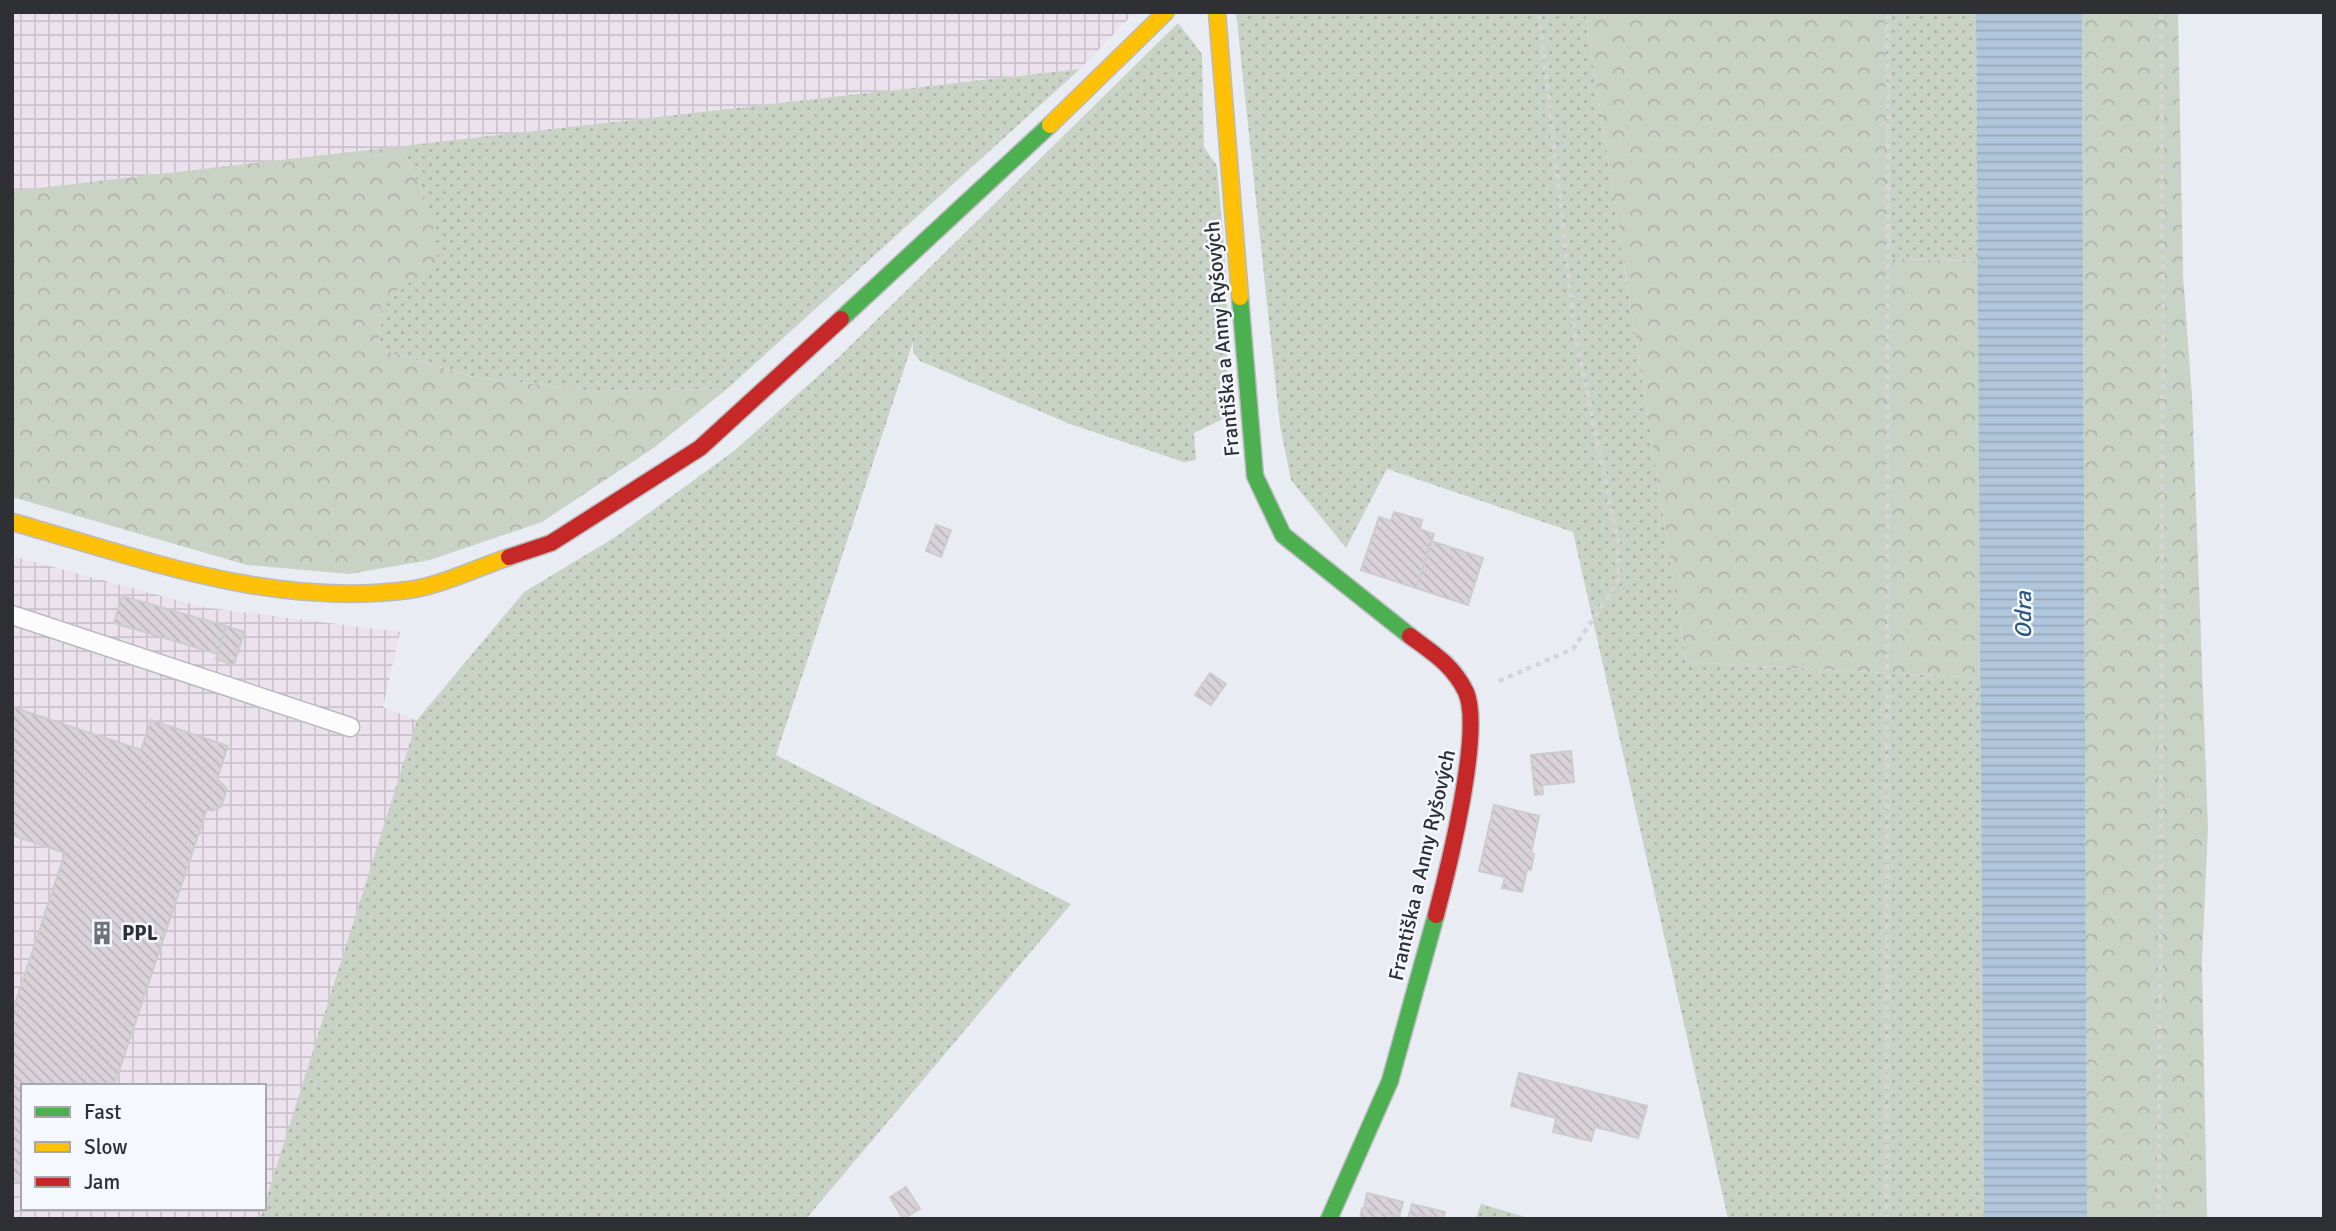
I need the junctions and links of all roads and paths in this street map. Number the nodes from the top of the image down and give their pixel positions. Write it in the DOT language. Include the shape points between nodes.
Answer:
graph roads {
  1 [pos="1166,12"];
  2 [pos="1217,12"];
  3 [pos="1539,12"];
  4 [pos="1888,12"];
  5 [pos="2161,12"];
  6 [pos="12,522"];
  7 [pos="12,615"];
  8 [pos="1467,695"];
  9 [pos="351,727"];
  10 [pos="1329,1219"];
  11 [pos="1887,1219"];
  12 [pos="2159,1219"];
  1 -- 6 [label="street" via="1007,167 700,448 551,543 411,590 292,592 232,584"];
  2 -- 8 [label="street, Františka a Anny Ryšových" via="1255,476 1283,535 1450,665"];
  3 -- 8 [label="path" via="1575,334 1618,541 1618,582 1573,649"];
  4 -- 11 [label="path"];
  5 -- 12 [label="path"];
  7 -- 9 [label="lane"];
  8 -- 10 [label="street, Františka a Anny Ryšových" via="1472,744 1440,899 1390,1081"];
}
